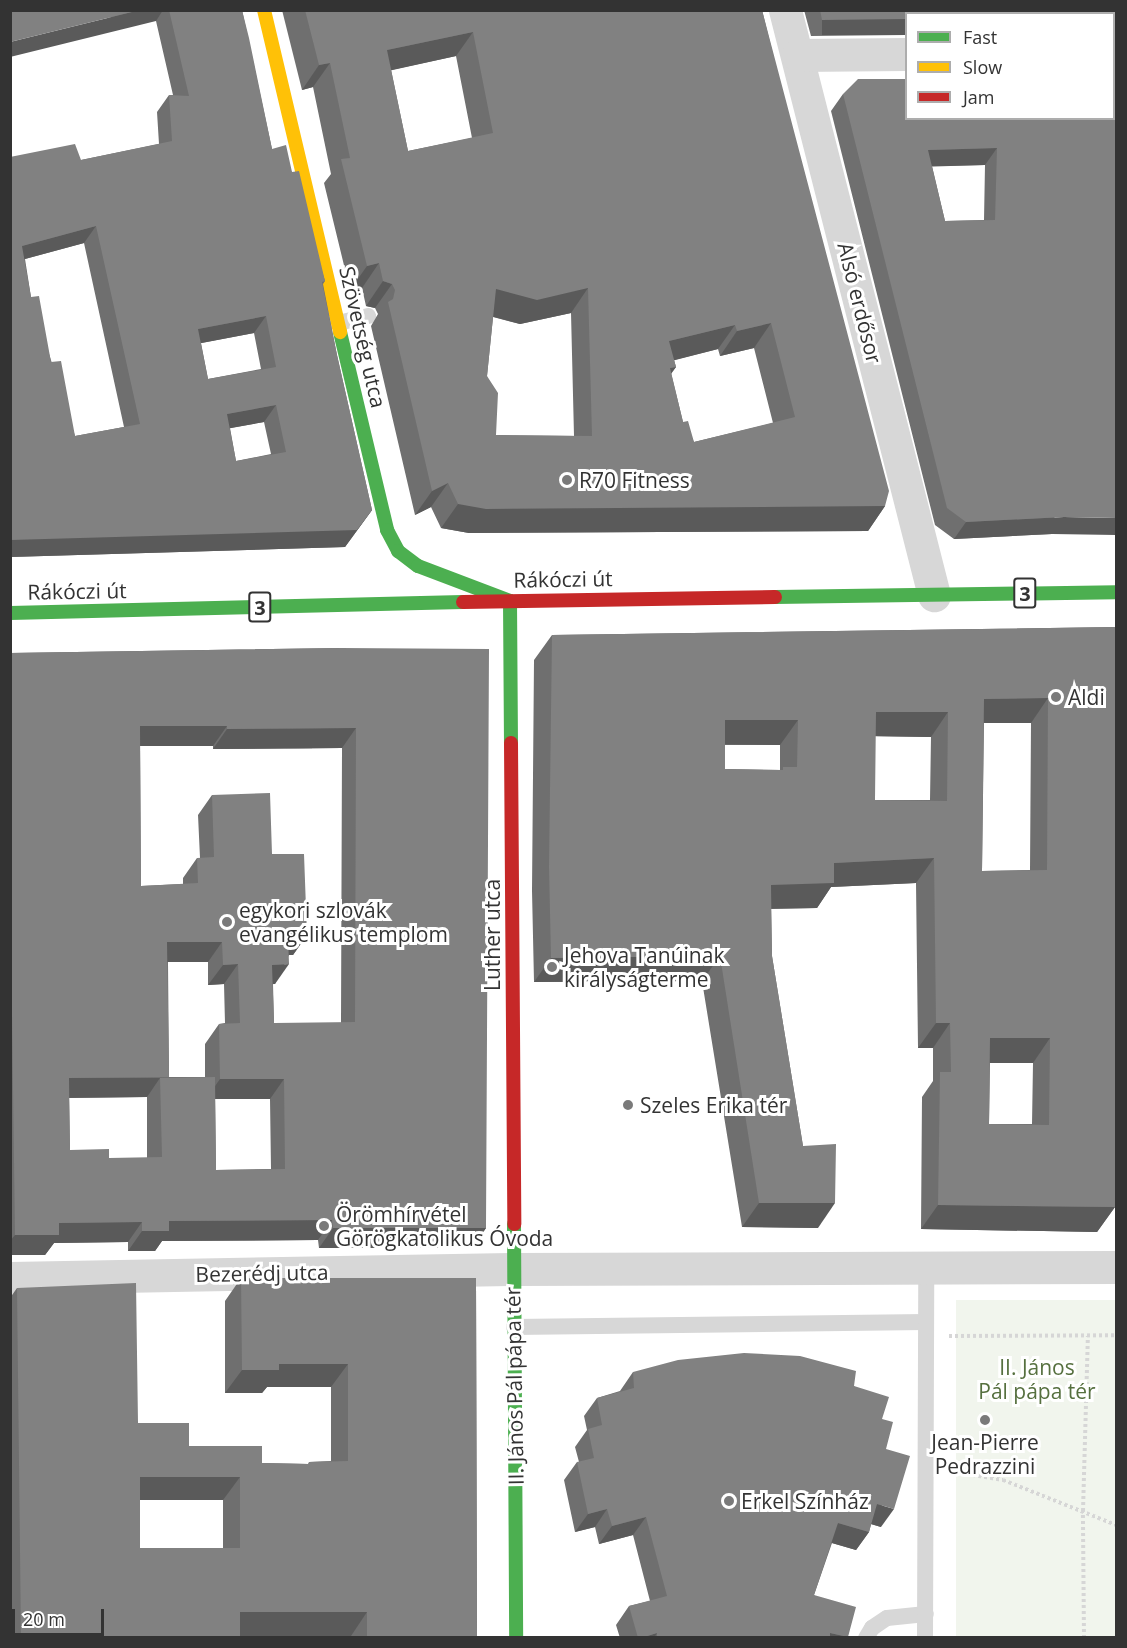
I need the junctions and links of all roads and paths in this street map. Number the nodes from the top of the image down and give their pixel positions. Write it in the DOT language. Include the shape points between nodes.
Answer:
graph roads {
  1 [pos="264,10"];
  2 [pos="785,10"];
  3 [pos="905,54"];
  4 [pos="798,55"];
  5 [pos="368,316"];
  6 [pos="338,322"];
  7 [pos="1116,592"];
  8 [pos="934,595"];
  9 [pos="510,601"];
  10 [pos="10,613"];
  11 [pos="1116,1267"];
  12 [pos="513,1269"];
  13 [pos="927,1269"];
  14 [pos="10,1278"];
  15 [pos="514,1327"];
  16 [pos="926,1329"];
  17 [pos="1116,1335"];
  18 [pos="1088,1336"];
  19 [pos="926,1468"];
  20 [pos="1083,1511"];
  21 [pos="1116,1525"];
  22 [pos="926,1614"];
  23 [pos="516,1638"];
  24 [pos="866,1638"];
  25 [pos="924,1638"];
  26 [pos="1084,1638"];
  1 -- 6 [label="street, Szövetség utca"];
  2 -- 4 [label="street, Alsó erdősor"];
  3 -- 4 [label="street"];
  4 -- 8 [label="street, Alsó erdősor"];
  5 -- 6 [label="lane"];
  6 -- 9 [label="street, Szövetség utca" via="387,530 398,551 418,566"];
  7 -- 8 [label="street, Rákóczi út / 3"];
  8 -- 9 [label="street, Rákóczi út / 3"];
  9 -- 10 [label="street, Rákóczi út / 3"];
  9 -- 12 [label="street, Luther utca"];
  11 -- 13 [label="street, II. János Pál pápa tér"];
  12 -- 13 [label="street, II. János Pál pápa tér"];
  12 -- 14 [label="street, Bezerédj utca"];
  12 -- 15 [label="street, II. János Pál pápa tér"];
  13 -- 16 [label="lane"];
  15 -- 16 [label="lane"];
  15 -- 23 [label="street, II. János Pál pápa tér"];
  16 -- 18 [label="path"];
  16 -- 19 [label="lane"];
  17 -- 18 [label="path"];
  18 -- 20 [label="path"];
  19 -- 20 [label="path" via="1003,1480"];
  19 -- 22 [label="lane"];
  20 -- 21 [label="path"];
  20 -- 26 [label="path"];
  22 -- 24 [label="lane" via="887,1618 872,1628"];
  22 -- 25 [label="lane"];
}
